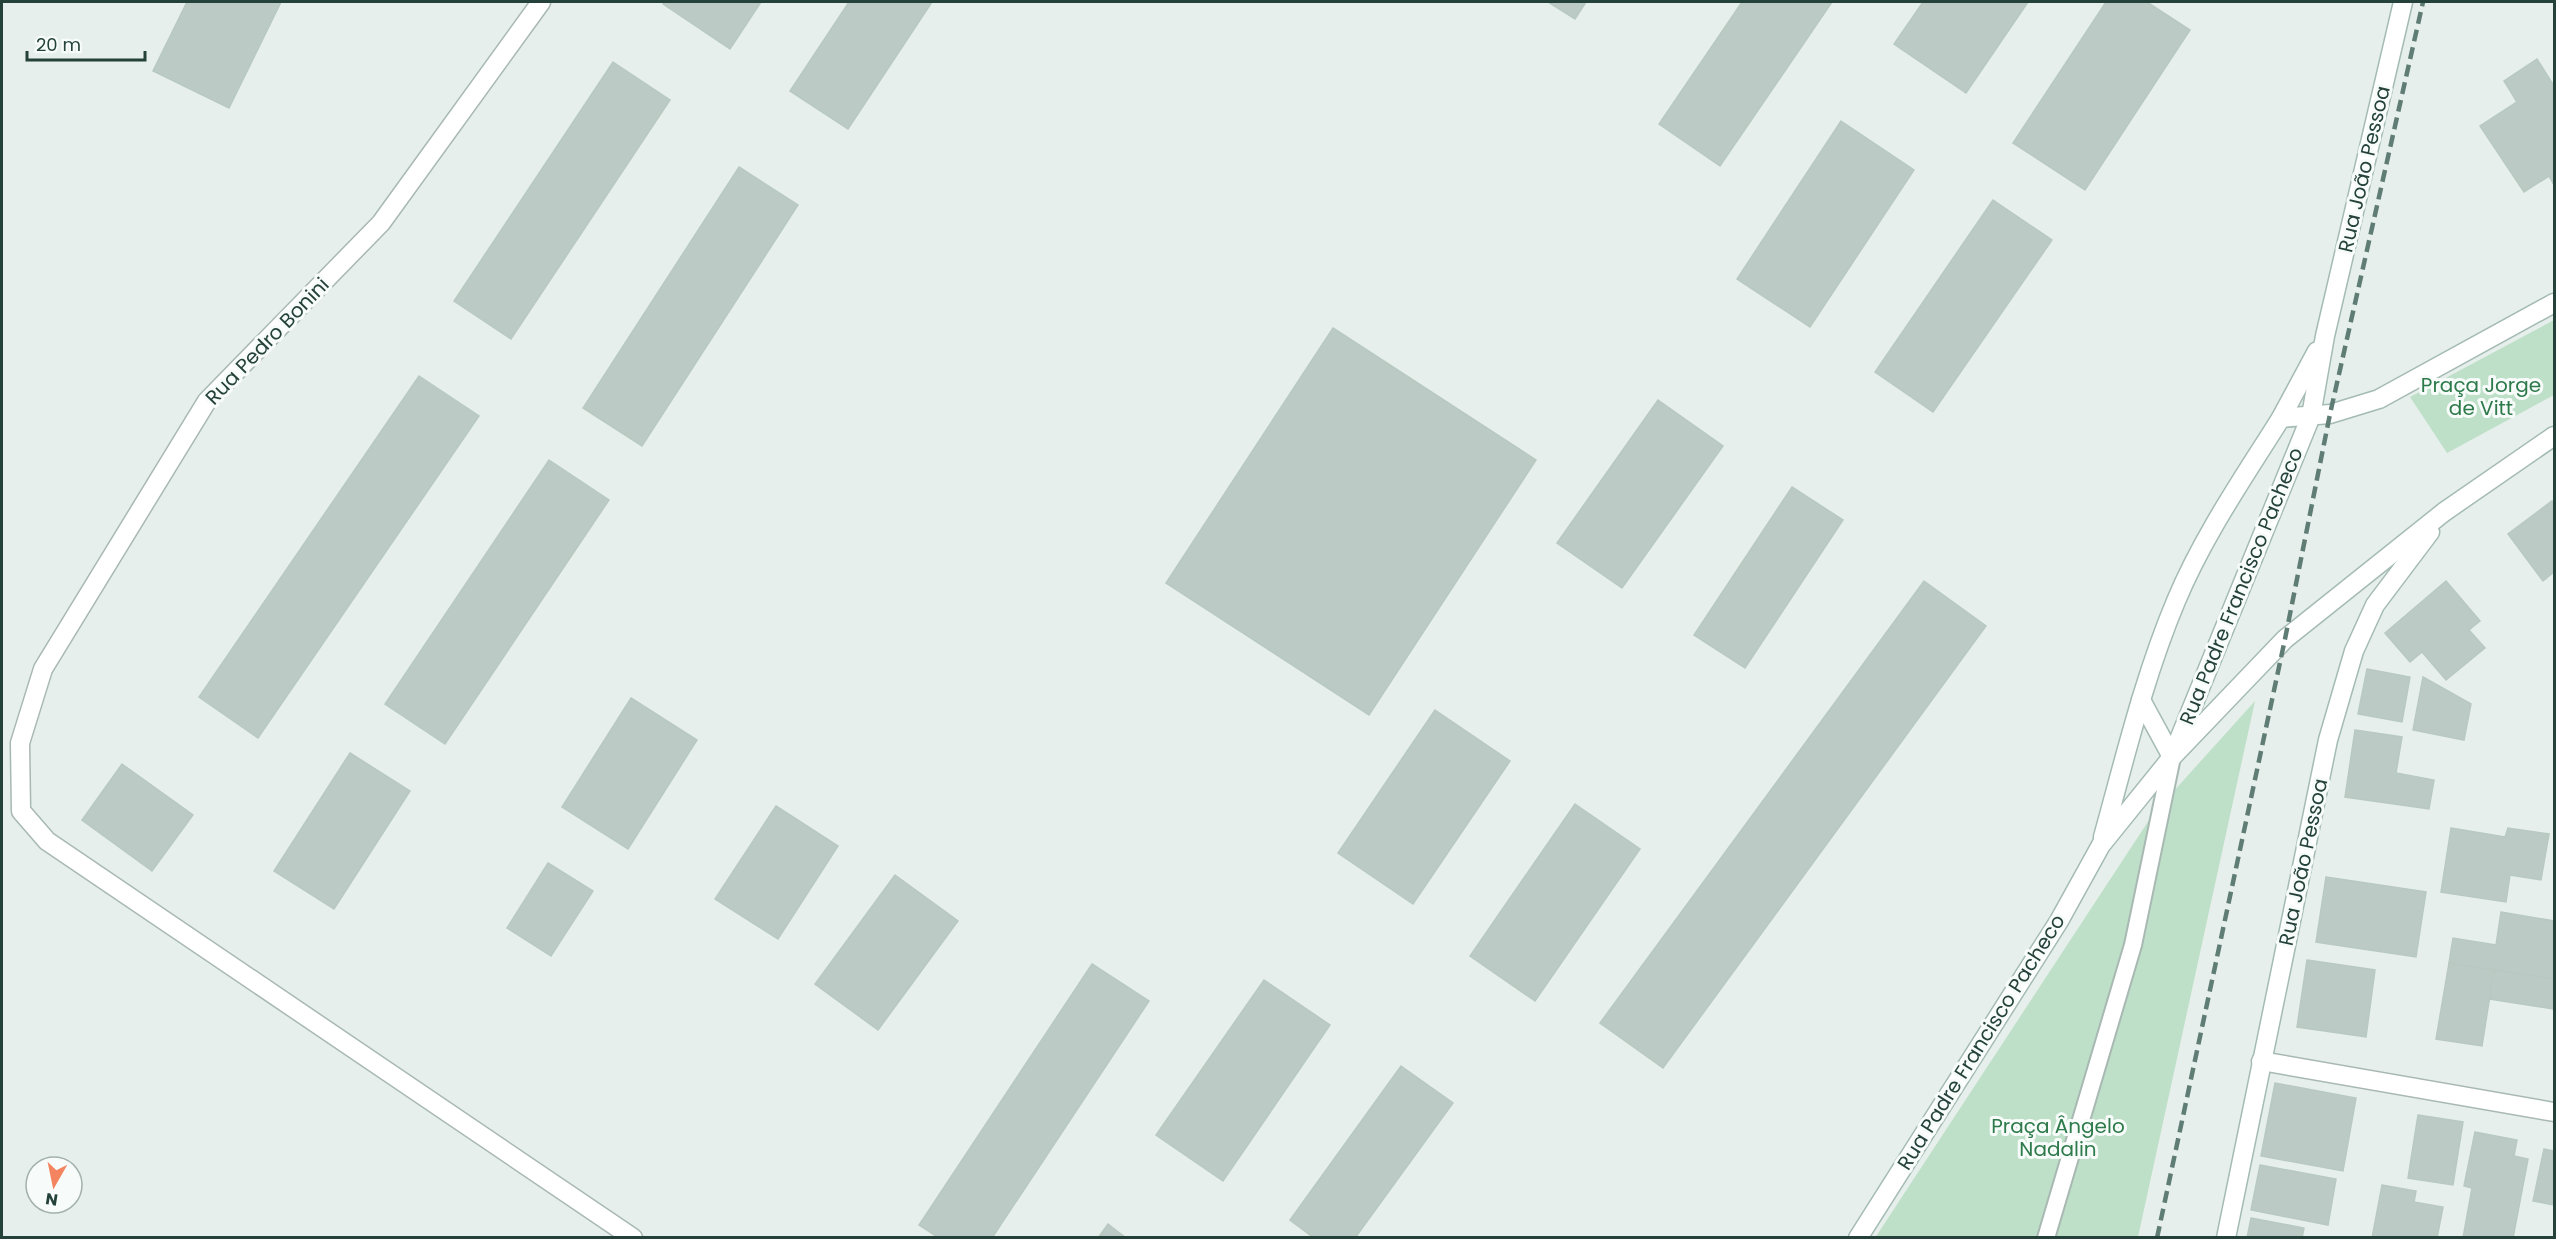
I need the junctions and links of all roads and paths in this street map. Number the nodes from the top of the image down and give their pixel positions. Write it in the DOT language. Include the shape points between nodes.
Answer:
graph roads {
  1 [pos="541,2"];
  2 [pos="2403,2"];
  3 [pos="2554,303"];
  4 [pos="2325,336"];
  5 [pos="2311,416"];
  6 [pos="2281,418"];
  7 [pos="2554,436"];
  8 [pos="2444,512"];
  9 [pos="2141,700"];
  10 [pos="2172,757"];
  11 [pos="2101,845"];
  12 [pos="2261,1061"];
  13 [pos="2554,1112"];
  14 [pos="633,1238"];
  15 [pos="1857,1238"];
  16 [pos="2046,1238"];
  17 [pos="2226,1238"];
  1 -- 14 [label="main road, Rua Pedro Bonini" via="381,223 207,401 43,669 20,743 21,811 47,841"];
  2 -- 4 [label="main road, Rua João Pessoa"];
  3 -- 5 [label="main road, Rua Padre Francisco Pacheco" via="2379,399"];
  4 -- 5 [label="main road, Rua João Pessoa"];
  4 -- 6 [label="main road, Rua João Pessoa"];
  5 -- 6 [label="main road, Rua Padre Francisco Pacheco"];
  5 -- 10 [label="main road, Rua Padre Francisco Pacheco"];
  6 -- 9 [label="main road, Rua Padre Francisco Pacheco" via="2212,528 2176,600"];
  7 -- 8 [label="main road, Rua Padre Francisco Pacheco"];
  8 -- 10 [label="main road, Rua Padre Francisco Pacheco" via="2285,639"];
  8 -- 12 [label="main road, Rua João Pessoa" via="2375,605 2354,651 2328,740"];
  9 -- 10 [label="main road"];
  9 -- 11 [label="main road, Rua Padre Francisco Pacheco"];
  10 -- 11 [label="main road, Rua Padre Francisco Pacheco"];
  10 -- 16 [label="lane" via="2133,945"];
  11 -- 15 [label="main road, Rua Padre Francisco Pacheco" via="2059,921"];
  12 -- 13 [label="main road"];
  12 -- 17 [label="main road, Rua João Pessoa"];
}
